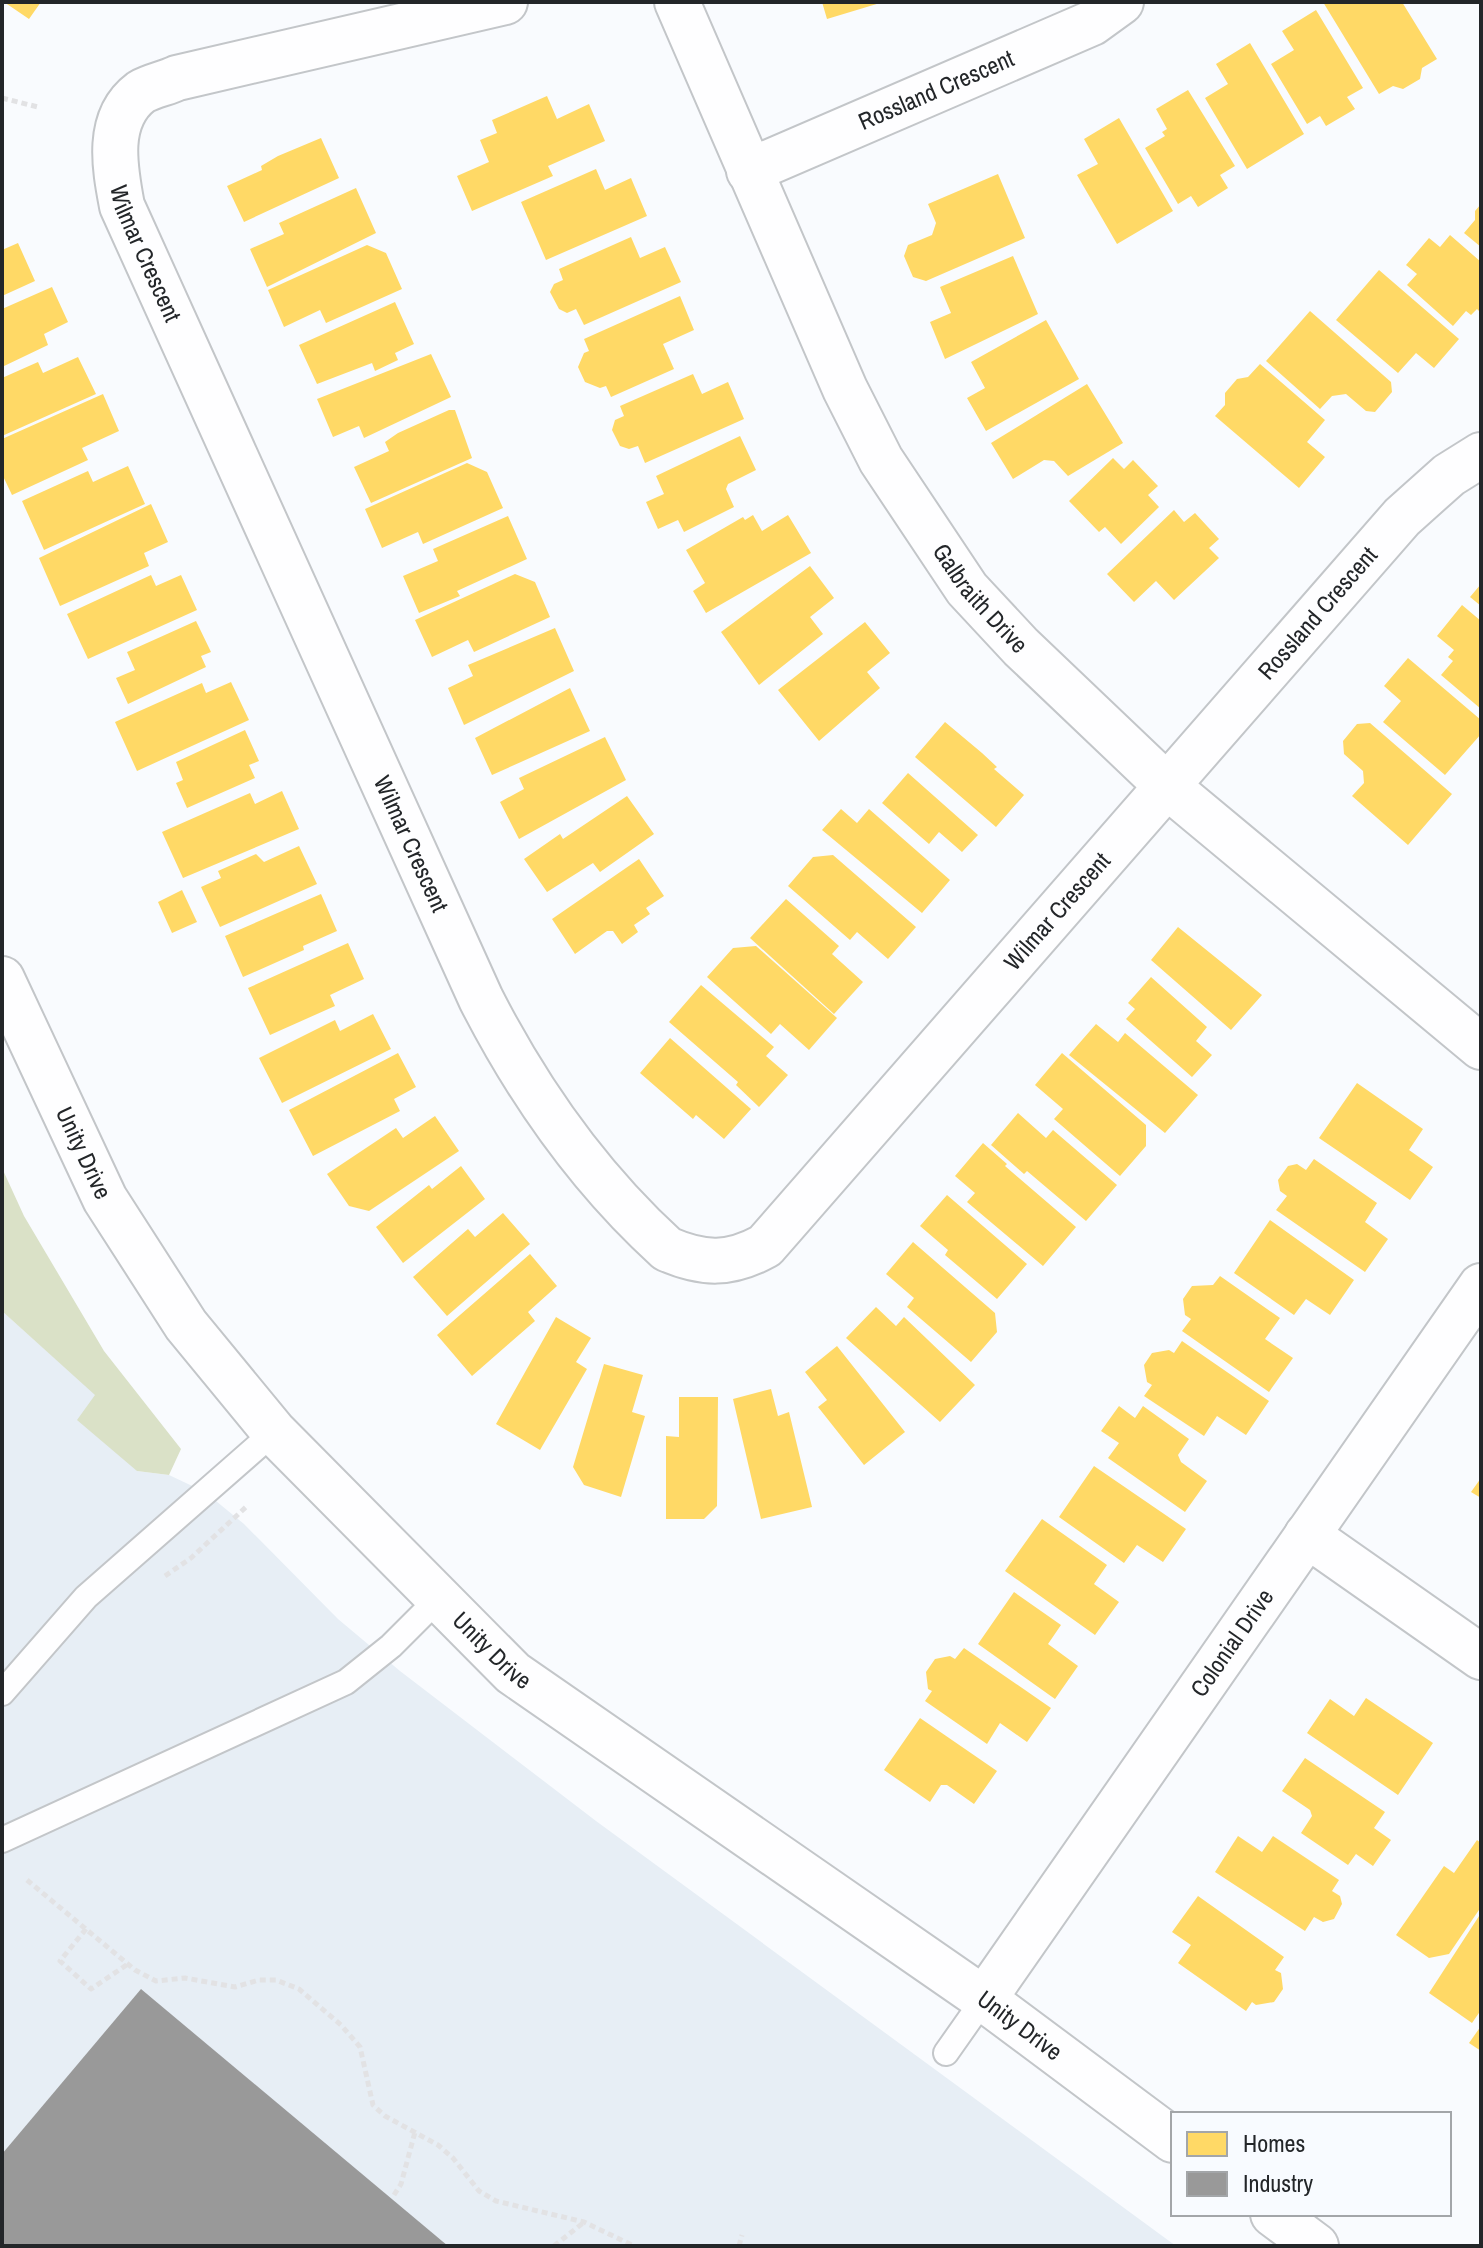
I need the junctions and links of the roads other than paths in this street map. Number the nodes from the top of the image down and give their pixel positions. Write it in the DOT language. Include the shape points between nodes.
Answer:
graph roads {
  1 [pos="505,2"];
  2 [pos="677,2"];
  3 [pos="1121,2"];
  4 [pos="749,171"];
  5 [pos="1481,455"];
  6 [pos="1167,786"];
  7 [pos="2,979"];
  8 [pos="1481,1047"];
  9 [pos="1481,1286"];
  10 [pos="274,1432"];
  11 [pos="1307,1535"];
  12 [pos="440,1597"];
  13 [pos="1481,1657"];
  14 [pos="2,1693"];
  15 [pos="2,1840"];
  16 [pos="984,1999"];
  17 [pos="946,2053"];
  18 [pos="1171,2139"];
  19 [pos="1276,2216"];
  20 [pos="1316,2246"];
  1 -- 6 [label="street, Wilmar Crescent" via="177,78 141,93 118,124 113,162 122,206 481,999 515,1064 560,1128 667,1249 716,1263 740,1259 765,1246"];
  2 -- 4 [label="street, Galbraith Drive"];
  3 -- 4 [label="street, Rossland Crescent" via="1092,23"];
  4 -- 6 [label="street, Galbraith Drive" via="845,389 923,526 967,589 1021,647"];
  5 -- 6 [label="street, Rossland Crescent" via="1449,475 1402,517"];
  6 -- 8 [label="street, Galbraith Drive"];
  7 -- 10 [label="street, Unity Drive" via="105,1199 186,1325"];
  9 -- 11 [label="street, Colonial Drive"];
  10 -- 12 [label="street, Unity Drive"];
  10 -- 14 [label="lane" via="86,1597"];
  11 -- 13 [label="street"];
  11 -- 16 [label="street, Colonial Drive"];
  12 -- 15 [label="lane" via="346,1682"];
  12 -- 16 [label="street, Unity Drive" via="513,1673"];
  16 -- 17 [label="lane"];
  16 -- 18 [label="street, Unity Drive"];
  19 -- 20 [label="street"];
}
